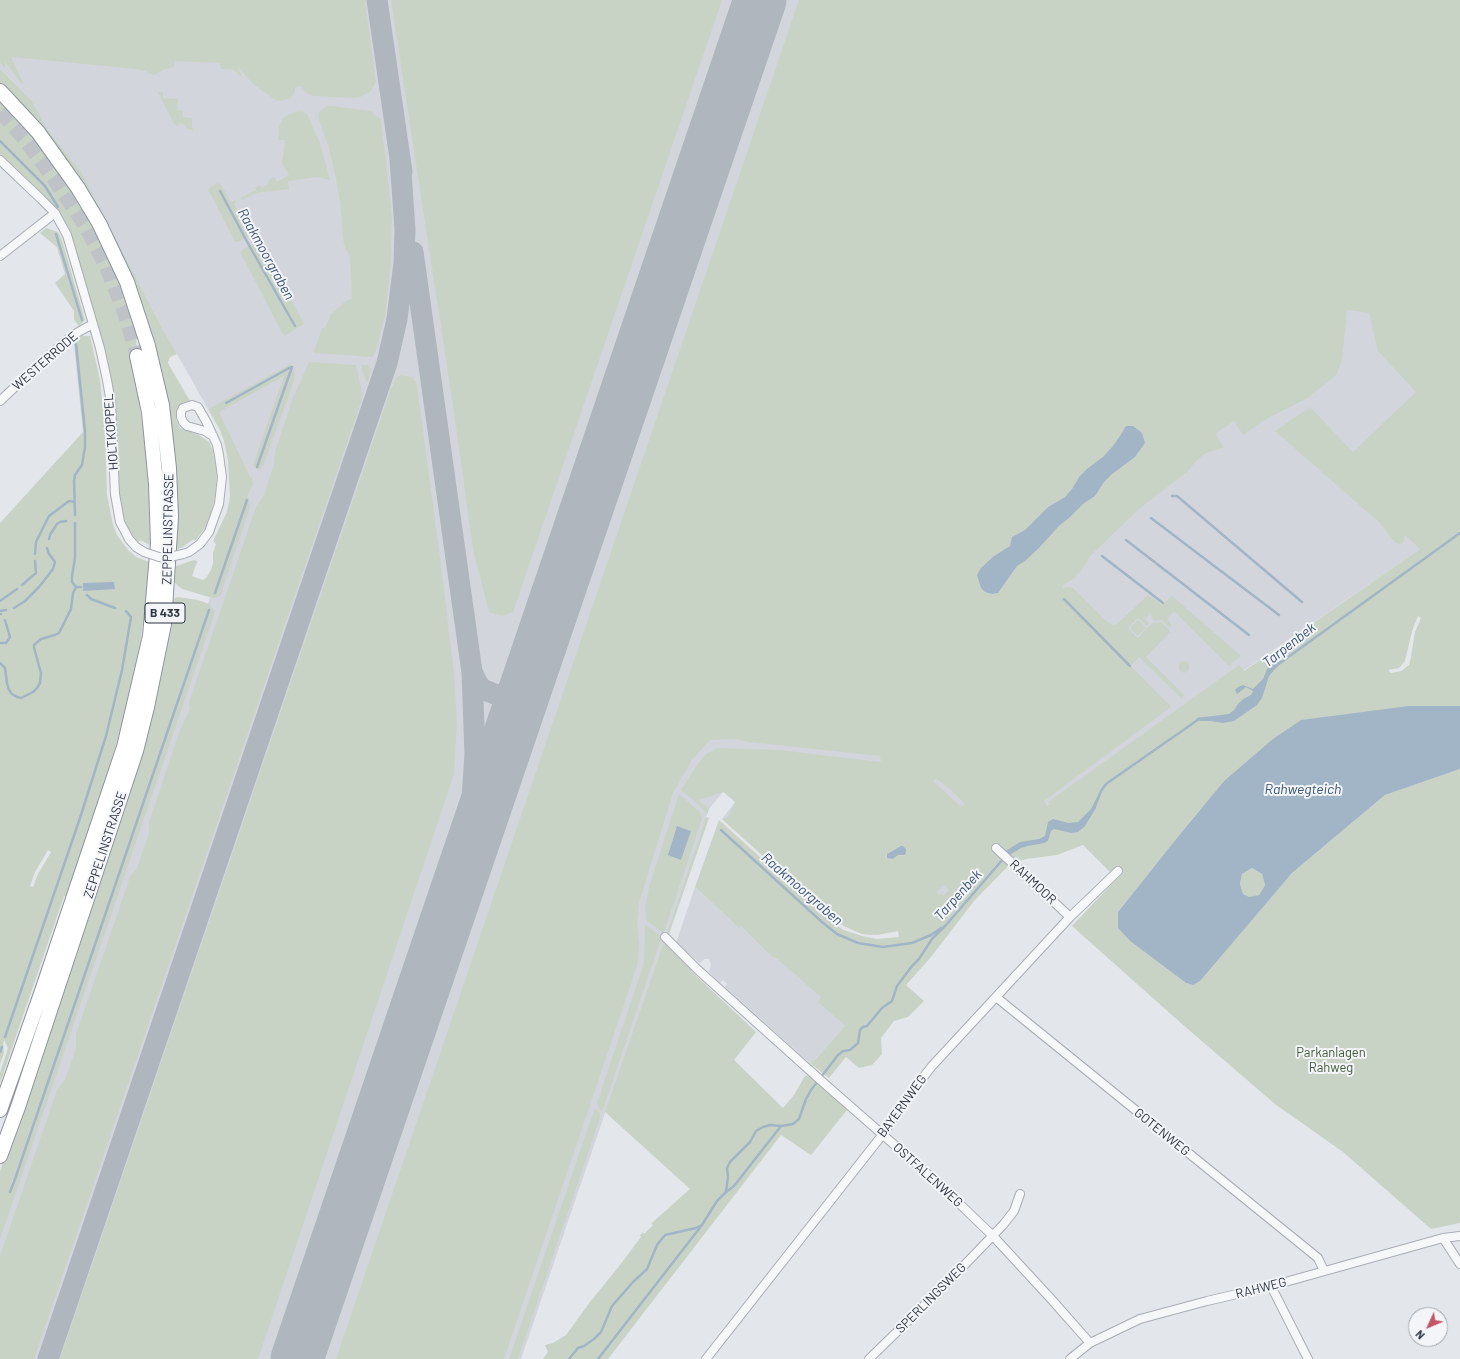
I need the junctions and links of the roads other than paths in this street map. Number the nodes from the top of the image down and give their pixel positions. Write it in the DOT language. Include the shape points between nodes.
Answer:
graph roads {
  1 [pos="0,91"];
  2 [pos="0,160"];
  3 [pos="54,213"];
  4 [pos="0,256"];
  5 [pos="93,324"];
  6 [pos="137,356"];
  7 [pos="0,401"];
  8 [pos="213,436"];
  9 [pos="998,850"];
  10 [pos="1118,871"];
  11 [pos="1070,917"];
  12 [pos="665,937"];
  13 [pos="996,997"];
  14 [pos="0,1110"];
  15 [pos="883,1134"];
  16 [pos="0,1156"];
  17 [pos="1020,1194"];
  18 [pos="993,1236"];
  19 [pos="1460,1236"];
  20 [pos="1443,1238"];
  21 [pos="1460,1264"];
  22 [pos="1324,1271"];
  23 [pos="1271,1286"];
  24 [pos="1090,1343"];
  25 [pos="706,1359"];
  26 [pos="869,1359"];
  27 [pos="1070,1359"];
  28 [pos="1308,1359"];
  1 -- 16 [label="highway, ZEPPELINSTRASSE / B 433" via="38,132 78,188 99,223 127,282 148,346 162,405 171,517 164,624 136,751"];
  2 -- 3 [label="street, HOLTKOPPEL"];
  3 -- 4 [label="street"];
  3 -- 5 [label="street, HOLTKOPPEL" via="67,235"];
  5 -- 7 [label="street, WESTERRODE" via="69,338"];
  5 -- 8 [label="street, HOLTKOPPEL, bridge" via="102,354 111,403 117,509 124,532 136,547 165,558 189,552 200,544 208,532 219,504 221,489 221,467"];
  6 -- 14 [label="highway, ZEPPELINSTRASSE / B 433" via="149,412 156,484 158,544 150,636 121,754"];
  9 -- 11 [label="street, RAHMOOR"];
  10 -- 11 [label="street, BAYERNWEG"];
  11 -- 13 [label="street, BAYERNWEG"];
  12 -- 15 [label="street, OSTFALENWEG" via="815,1076"];
  13 -- 15 [label="street, BAYERNWEG" via="932,1066"];
  13 -- 22 [label="street, GOTENWEG" via="1318,1258"];
  15 -- 18 [label="street, OSTFALENWEG"];
  15 -- 25 [label="street, BAYERNWEG"];
  17 -- 18 [label="street, SPERLINGSWEG" via="1014,1212"];
  18 -- 24 [label="street, OSTFALENWEG"];
  18 -- 26 [label="street, SPERLINGSWEG"];
  19 -- 20 [label="street, RAHWEG"];
  20 -- 21 [label="street"];
  20 -- 22 [label="street, RAHWEG"];
  22 -- 23 [label="street, RAHWEG"];
  23 -- 24 [label="street, RAHWEG" via="1140,1319"];
  23 -- 28 [label="street"];
  24 -- 27 [label="street, RAHWEG"];
}
